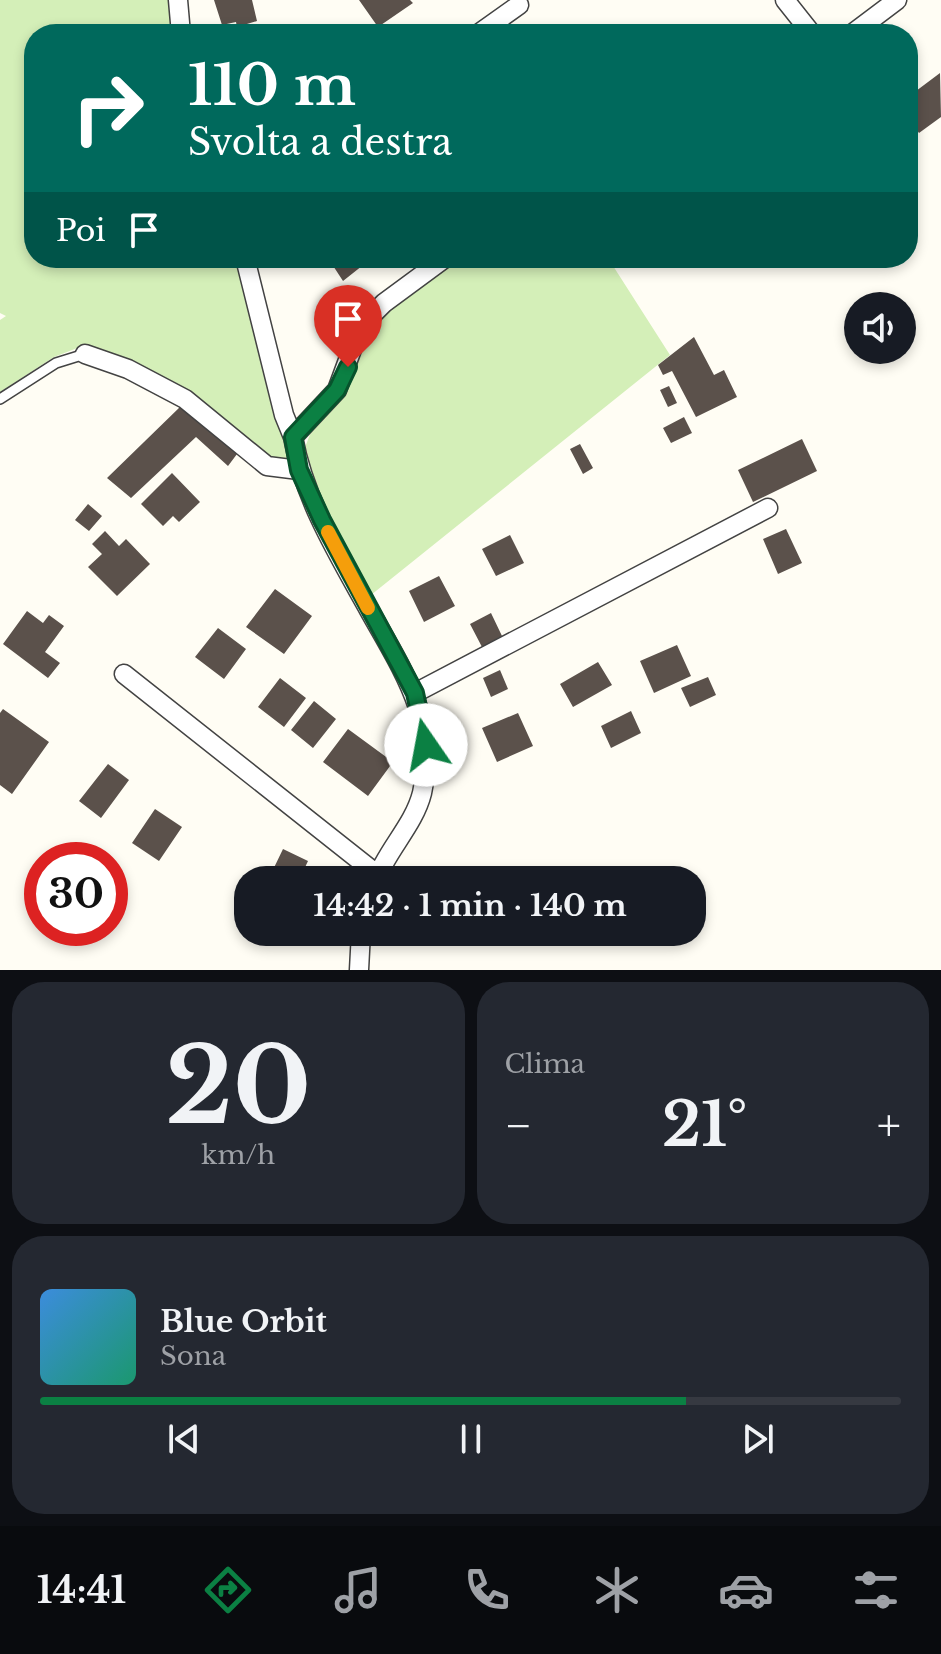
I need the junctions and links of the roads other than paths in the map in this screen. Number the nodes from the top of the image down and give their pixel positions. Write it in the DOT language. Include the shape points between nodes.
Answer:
graph roads {
  1 [pos="178,0"];
  2 [pos="785,0"];
  3 [pos="897,0"];
  4 [pos="519,5"];
  5 [pos="180,24"];
  6 [pos="492,24"];
  7 [pos="804,24"];
  8 [pos="865,24"];
  9 [pos="247,268"];
  10 [pos="431,268"];
  11 [pos="85,354"];
  12 [pos="0,399"];
  13 [pos="293,437"];
  14 [pos="299,470"];
  15 [pos="768,508"];
  16 [pos="124,674"];
  17 [pos="415,693"];
  18 [pos="362,866"];
  19 [pos="384,866"];
  20 [pos="360,946"];
  21 [pos="359,970"];
  1 -- 5 [label="street"];
  2 -- 7 [label="street"];
  3 -- 8 [label="street"];
  4 -- 6 [label="street"];
  9 -- 13 [label="street"];
  10 -- 13 [label="street" via="367,320 337,390"];
  11 -- 12 [label="lane" via="56,363"];
  11 -- 14 [label="street" via="185,399 267,466"];
  13 -- 14 [label="street"];
  14 -- 17 [label="street"];
  15 -- 17 [label="street"];
  16 -- 18 [label="street"];
  17 -- 19 [label="street" via="427,769 421,797"];
  20 -- 21 [label="street"];
}
